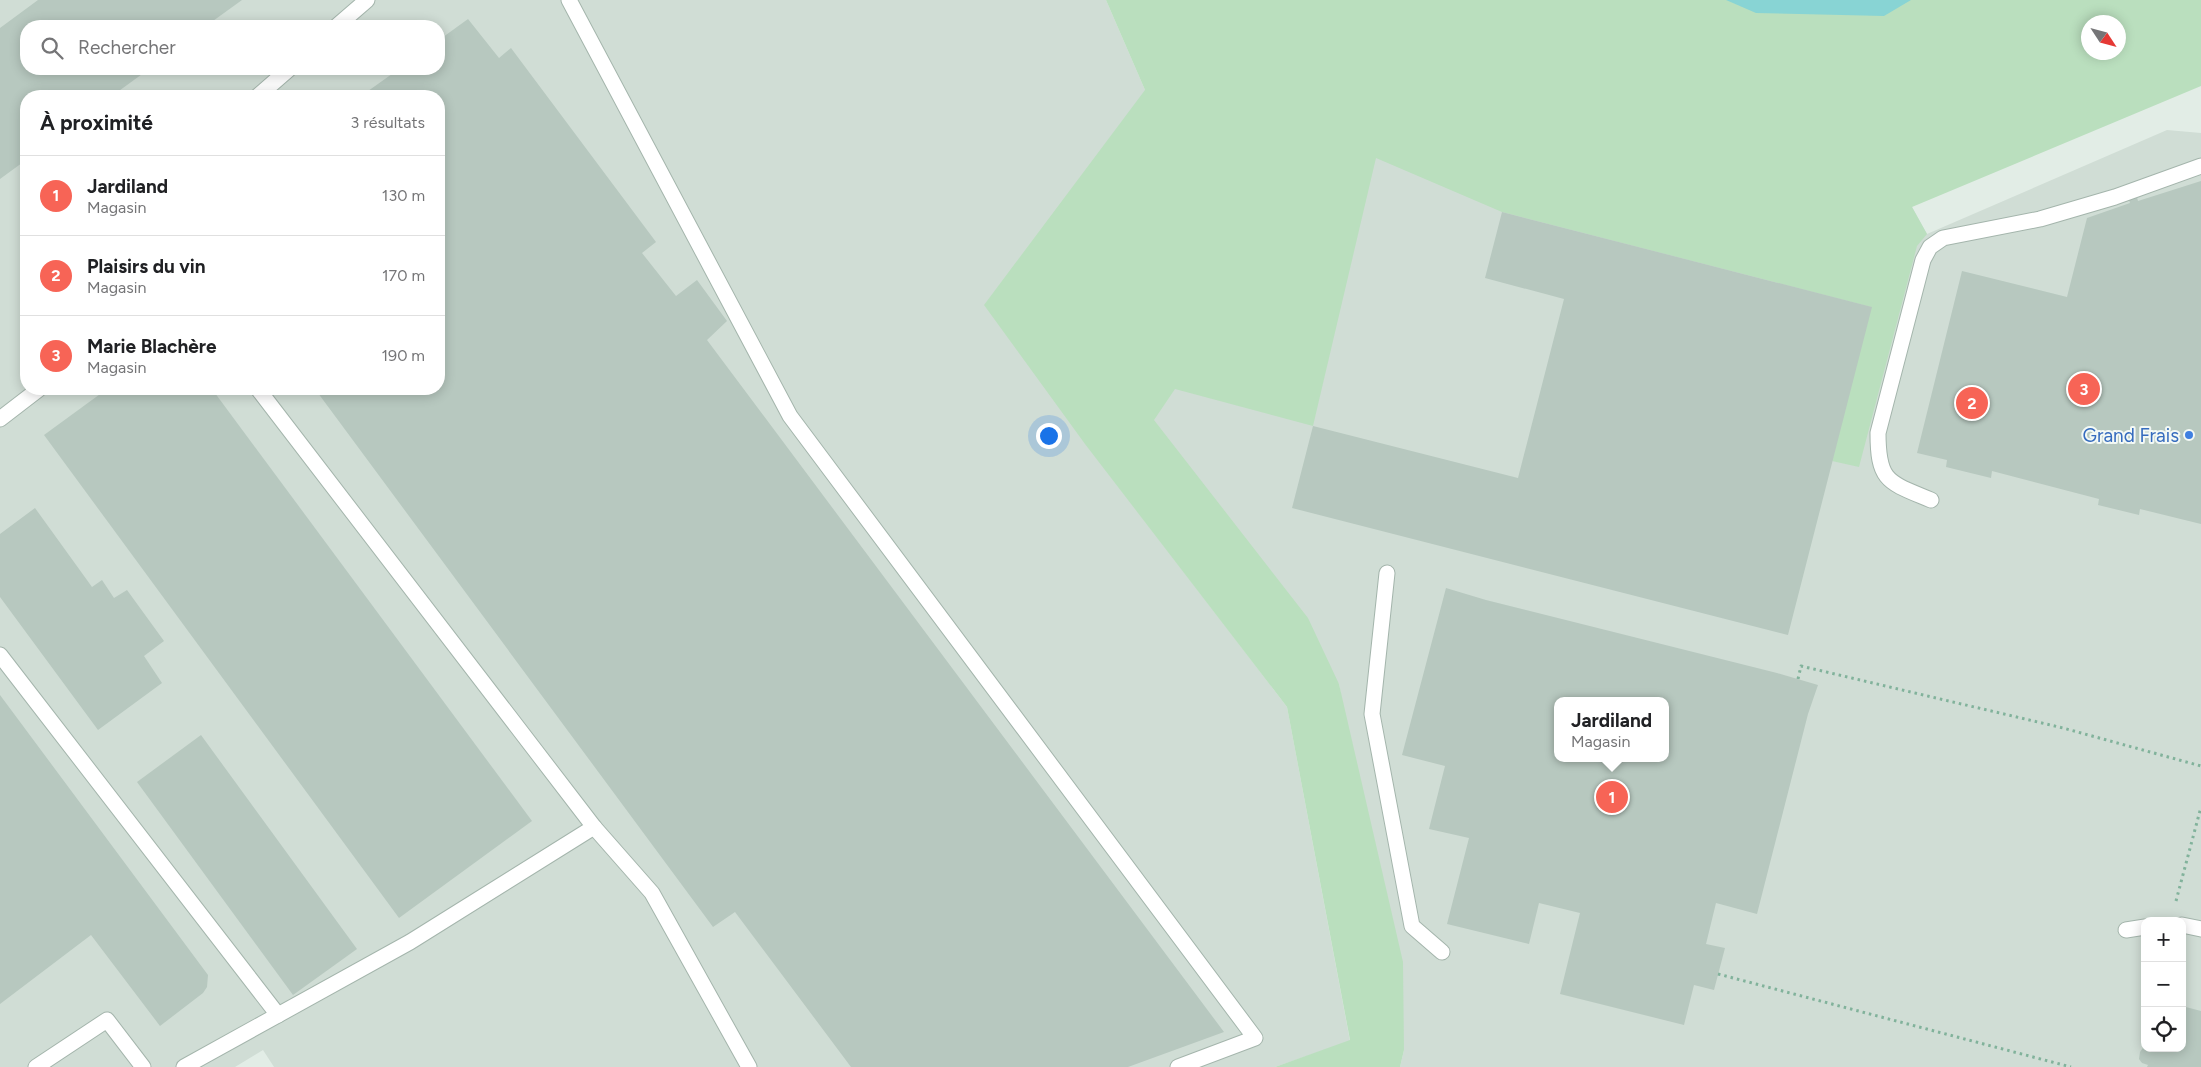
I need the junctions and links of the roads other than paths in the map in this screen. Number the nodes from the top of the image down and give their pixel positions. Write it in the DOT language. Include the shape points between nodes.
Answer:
graph roads {
  1 [pos="367,0"];
  2 [pos="569,0"];
  3 [pos="344,20"];
  4 [pos="282,75"];
  5 [pos="265,90"];
  6 [pos="2201,166"];
  7 [pos="31,395"];
  8 [pos="263,395"];
  9 [pos="0,419"];
  10 [pos="1931,500"];
  11 [pos="1387,573"];
  12 [pos="0,655"];
  13 [pos="594,827"];
  14 [pos="2186,925"];
  15 [pos="2141,928"];
  16 [pos="2201,929"];
  17 [pos="2126,930"];
  18 [pos="1442,952"];
  19 [pos="278,1015"];
  20 [pos="36,1067"];
  21 [pos="143,1067"];
  22 [pos="184,1067"];
  23 [pos="750,1067"];
  24 [pos="1178,1067"];
  1 -- 3 [label="lane"];
  2 -- 24 [label="lane" via="790,416 1256,1038"];
  4 -- 5 [label="lane"];
  6 -- 10 [label="lane" via="2115,198 2040,219 1942,238 1930,247 1923,260 1878,432 1878,456 1884,475 1902,488"];
  7 -- 9 [label="lane"];
  8 -- 13 [label="lane"];
  11 -- 18 [label="lane" via="1372,714 1412,926"];
  12 -- 19 [label="lane"];
  13 -- 19 [label="lane" via="410,942"];
  13 -- 23 [label="lane" via="652,893"];
  14 -- 16 [label="lane"];
  15 -- 17 [label="lane"];
  19 -- 22 [label="lane"];
  20 -- 21 [label="lane" via="107,1020"];
}
